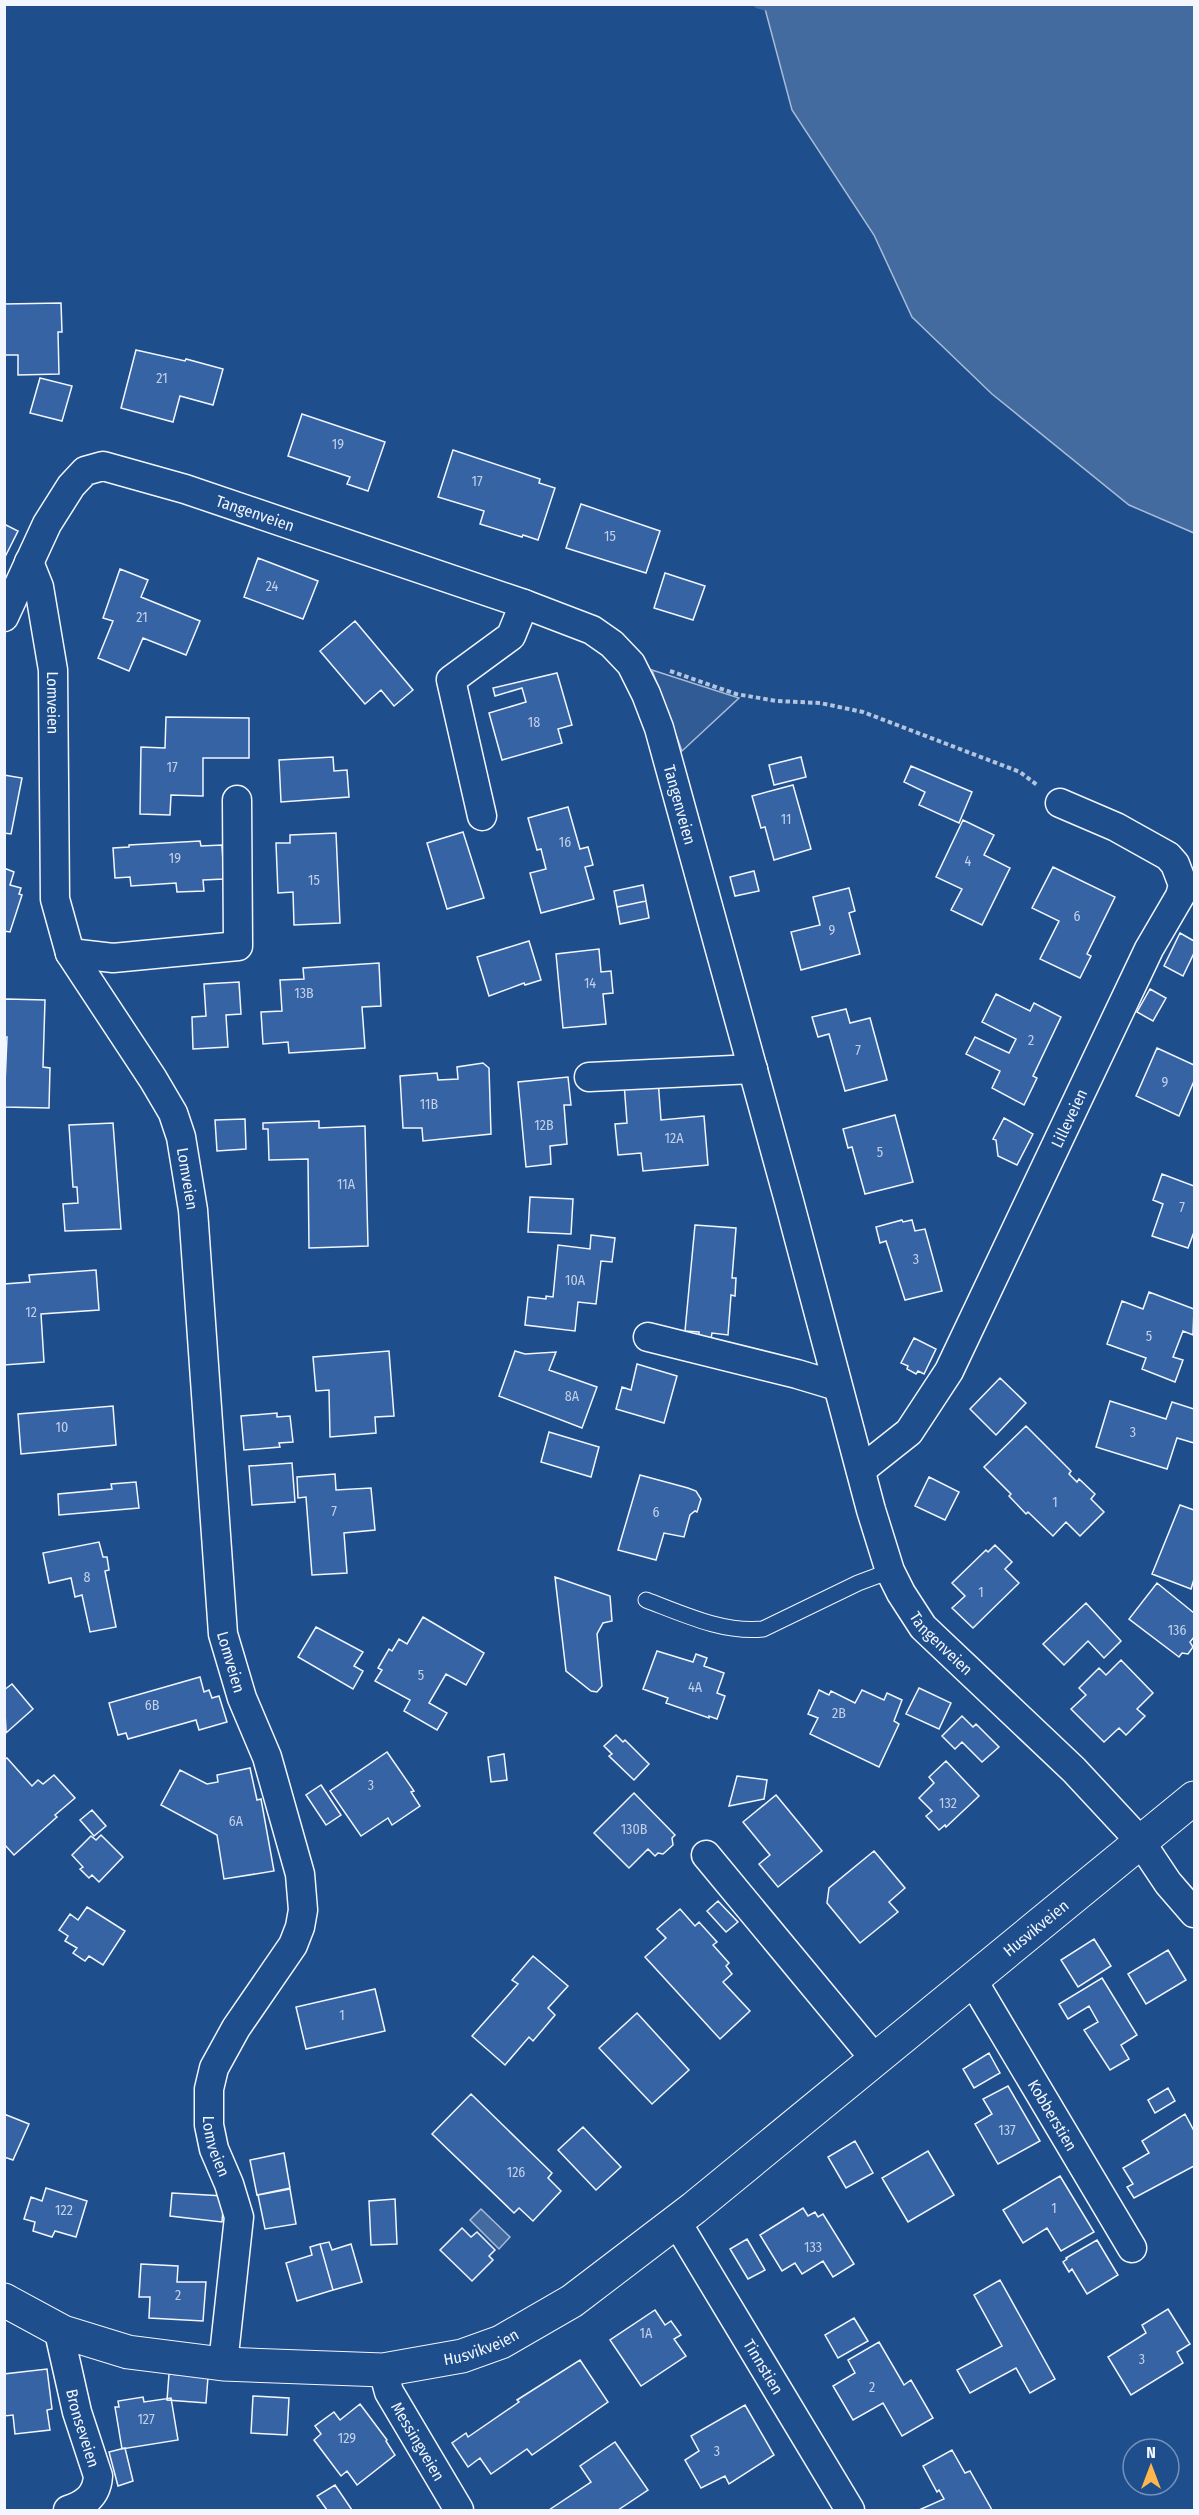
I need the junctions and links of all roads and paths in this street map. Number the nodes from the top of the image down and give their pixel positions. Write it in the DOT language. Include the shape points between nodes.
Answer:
graph roads {
  1 [pos="29,562"];
  2 [pos="525,604"];
  3 [pos="4,617"];
  4 [pos="631,664"];
  5 [pos="237,800"];
  6 [pos="1060,803"];
  7 [pos="482,816"];
  8 [pos="1187,900"];
  9 [pos="70,953"];
  10 [pos="753,1069"];
  11 [pos="589,1077"];
  12 [pos="648,1337"];
  13 [pos="837,1386"];
  14 [pos="861,1470"];
  15 [pos="890,1571"];
  16 [pos="646,1600"];
  17 [pos="1194,1798"];
  18 [pos="1140,1841"];
  19 [pos="706,1855"];
  20 [pos="1194,1913"];
  21 [pos="973,1981"];
  22 [pos="876,2059"];
  23 [pos="676,2222"];
  24 [pos="1132,2248"];
  25 [pos="4,2300"];
  26 [pos="63,2332"];
  27 [pos="223,2364"];
  28 [pos="383,2370"];
  29 [pos="68,2511"];
  30 [pos="459,2511"];
  31 [pos="850,2511"];
  1 -- 2 [label="street, Tangenveien" via="71,486 85,471 102,466 185,489"];
  1 -- 3 [label="street, Tangenveien"];
  1 -- 9 [label="street, Lomveien" via="39,587 53,670 55,898"];
  2 -- 4 [label="street, Tangenveien" via="592,630"];
  2 -- 7 [label="street" via="510,636 451,680"];
  4 -- 6 [label="path" via="653,665 736,694 863,712 1020,772"];
  4 -- 10 [label="street, Tangenveien" via="659,728"];
  5 -- 9 [label="street" via="238,946 114,958"];
  6 -- 8 [label="street, Lilleveien" via="1116,827 1168,856 1175,864"];
  8 -- 14 [label="street, Lilleveien" via="1149,949 949,1371 909,1432"];
  9 -- 27 [label="street, Lomveien" via="158,1088 182,1137 193,1210 223,1634 242,1698 267,1757 300,1874 303,1910 297,1936 236,2028 214,2068 209,2089 214,2149 239,2217"];
  10 -- 11 [label="street"];
  10 -- 13 [label="street, Tangenveien"];
  12 -- 13 [label="street"];
  13 -- 14 [label="street, Tangenveien"];
  14 -- 15 [label="street, Tangenveien"];
  15 -- 16 [label="lane" via="763,1629 730,1628"];
  15 -- 18 [label="street, Tangenveien" via="923,1627 1074,1770"];
  17 -- 18 [label="main road, Husvikveien"];
  18 -- 20 [label="street, Tangenveien"];
  18 -- 21 [label="main road, Husvikveien"];
  19 -- 22 [label="street"];
  21 -- 22 [label="main road, Husvikveien"];
  21 -- 24 [label="street, Kobberstien"];
  22 -- 23 [label="main road, Husvikveien"];
  23 -- 28 [label="main road, Husvikveien" via="572,2301 501,2342 462,2356"];
  23 -- 31 [label="street, Tinnstien"];
  25 -- 26 [label="main road, Husvikveien"];
  26 -- 27 [label="main road, Husvikveien" via="128,2352"];
  26 -- 29 [label="street, Bronseveien" via="61,2341 77,2412 98,2476 97,2487 88,2501"];
  27 -- 28 [label="main road, Husvikveien"];
  28 -- 30 [label="street, Messingveien" via="389,2392"];
}
